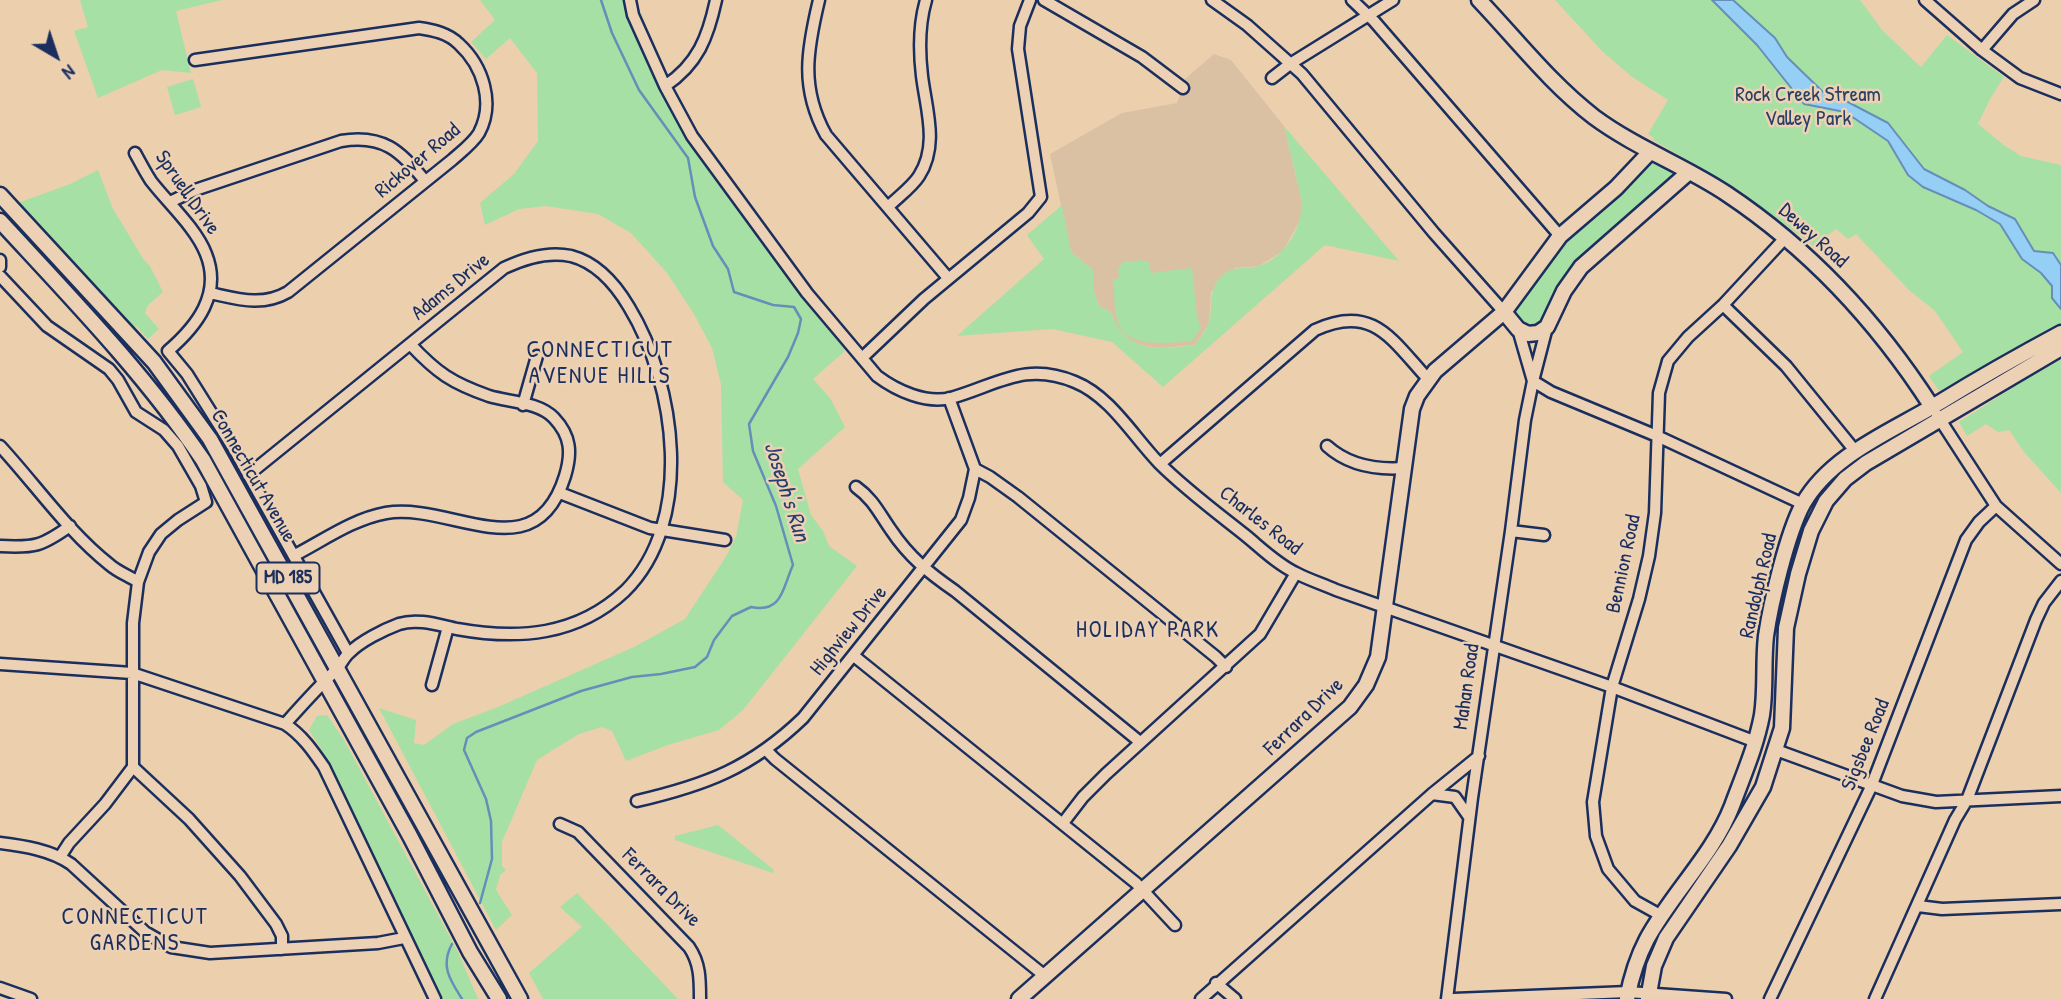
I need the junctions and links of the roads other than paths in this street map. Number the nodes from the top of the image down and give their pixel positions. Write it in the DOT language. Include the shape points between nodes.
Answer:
graph roads {
  1 [pos="631,0"];
  2 [pos="716,0"];
  3 [pos="819,0"];
  4 [pos="926,0"];
  5 [pos="1030,0"];
  6 [pos="1044,0"];
  7 [pos="1212,0"];
  8 [pos="1352,0"];
  9 [pos="1393,0"];
  10 [pos="1479,0"];
  11 [pos="1925,0"];
  12 [pos="2035,0"];
  13 [pos="1368,15"];
  14 [pos="1982,50"];
  15 [pos="195,60"];
  16 [pos="1290,64"];
  17 [pos="1272,78"];
  18 [pos="665,86"];
  19 [pos="1183,88"];
  20 [pos="2061,94"];
  21 [pos="1650,152"];
  22 [pos="135,153"];
  23 [pos="1689,172"];
  24 [pos="425,181"];
  25 [pos="0,195"];
  26 [pos="170,202"];
  27 [pos="888,206"];
  28 [pos="0,221"];
  29 [pos="1560,236"];
  30 [pos="1786,236"];
  31 [pos="0,260"];
  32 [pos="0,267"];
  33 [pos="0,276"];
  34 [pos="948,278"];
  35 [pos="210,293"];
  36 [pos="1723,305"];
  37 [pos="1504,312"];
  38 [pos="1547,327"];
  39 [pos="1518,328"];
  40 [pos="2061,333"];
  41 [pos="410,344"];
  42 [pos="2061,348"];
  43 [pos="537,355"];
  44 [pos="863,357"];
  45 [pos="1428,379"];
  46 [pos="1533,381"];
  47 [pos="949,398"];
  48 [pos="523,405"];
  49 [pos="1931,407"];
  50 [pos="1940,420"];
  51 [pos="1657,436"];
  52 [pos="0,446"];
  53 [pos="1327,446"];
  54 [pos="1856,452"];
  55 [pos="1160,464"];
  56 [pos="1404,468"];
  57 [pos="975,469"];
  58 [pos="248,475"];
  59 [pos="856,487"];
  60 [pos="560,493"];
  61 [pos="1803,504"];
  62 [pos="1996,506"];
  63 [pos="70,526"];
  64 [pos="661,530"];
  65 [pos="1511,531"];
  66 [pos="1544,535"];
  67 [pos="724,540"];
  68 [pos="0,546"];
  69 [pos="295,555"];
  70 [pos="2061,564"];
  71 [pos="923,569"];
  72 [pos="1296,573"];
  73 [pos="2061,581"];
  74 [pos="138,582"];
  75 [pos="1385,606"];
  76 [pos="448,627"];
  77 [pos="1494,645"];
  78 [pos="348,653"];
  79 [pos="854,656"];
  80 [pos="0,664"];
  81 [pos="1226,667"];
  82 [pos="338,668"];
  83 [pos="132,673"];
  84 [pos="324,680"];
  85 [pos="432,685"];
  86 [pos="1612,687"];
  87 [pos="285,724"];
  88 [pos="1140,742"];
  89 [pos="1756,742"];
  90 [pos="766,750"];
  91 [pos="1776,750"];
  92 [pos="1479,755"];
  93 [pos="133,767"];
  94 [pos="1871,786"];
  95 [pos="1432,794"];
  96 [pos="2061,796"];
  97 [pos="1967,800"];
  98 [pos="637,801"];
  99 [pos="1469,817"];
  100 [pos="1063,822"];
  101 [pos="560,824"];
  102 [pos="0,843"];
  103 [pos="60,857"];
  104 [pos="1145,890"];
  105 [pos="2061,904"];
  106 [pos="1918,906"];
  107 [pos="1662,916"];
  108 [pos="479,924"];
  109 [pos="1175,925"];
  110 [pos="404,938"];
  111 [pos="282,949"];
  112 [pos="1045,976"];
  113 [pos="1216,983"];
  114 [pos="0,988"];
  115 [pos="1628,995"];
  116 [pos="1648,996"];
  117 [pos="30,999"];
  118 [pos="435,999"];
  119 [pos="499,999"];
  120 [pos="520,999"];
  121 [pos="530,999"];
  122 [pos="700,999"];
  123 [pos="1019,999"];
  124 [pos="1201,999"];
  125 [pos="1235,999"];
  126 [pos="1447,999"];
  127 [pos="1454,999"];
  128 [pos="1726,999"];
  129 [pos="1770,999"];
  130 [pos="1875,999"];
  1 -- 18 [label="street, Charles Road" via="633,15"];
  2 -- 18 [label="street" via="701,50 682,75"];
  3 -- 27 [label="street" via="807,62 814,108 826,135"];
  4 -- 27 [label="street" via="920,32 930,150 919,177"];
  5 -- 34 [label="street" via="1020,26 1018,49 1041,197 1028,213"];
  6 -- 19 [label="street" via="1142,57"];
  7 -- 16 [label="street"];
  8 -- 13 [label="street"];
  9 -- 13 [label="street"];
  10 -- 21 [label="main road, Dewey Road" via="1561,90 1596,119"];
  11 -- 14 [label="street"];
  12 -- 14 [label="street" via="2013,14"];
  13 -- 16 [label="street"];
  13 -- 29 [label="street"];
  14 -- 20 [label="street" via="2020,78"];
  15 -- 24 [label="street, Rickover Road" via="405,28 446,35 474,62 487,103 477,136"];
  16 -- 17 [label="street"];
  16 -- 37 [label="street"];
  18 -- 44 [label="street, Charles Road" via="692,136 732,193 807,293"];
  21 -- 23 [label="main road, Dewey Road"];
  21 -- 29 [label="main road"];
  22 -- 26 [label="street, Spruell Drive"];
  23 -- 30 [label="main road, Dewey Road"];
  23 -- 38 [label="main road, Mahan Road" via="1581,267"];
  24 -- 26 [label="street" via="406,157 389,146 356,139"];
  24 -- 35 [label="street, Rickover Road" via="275,300 254,302"];
  25 -- 82 [label="main road, Connecticut Avenue / MD 185" via="176,390 237,484"];
  26 -- 35 [label="street, Spruell Drive" via="206,254"];
  27 -- 34 [label="street"];
  28 -- 84 [label="main road, Connecticut Avenue / MD 185" via="175,418 203,460"];
  29 -- 37 [label="main road"];
  30 -- 36 [label="street, Bennion Road"];
  30 -- 49 [label="main road, Dewey Road" via="1863,312"];
  31 -- 32 [label="street"];
  33 -- 74 [label="street" via="47,326 110,369 136,412 164,430 178,446 201,486 206,502 161,534"];
  34 -- 44 [label="street"];
  35 -- 58 [label="street" via="191,331 168,352 187,374"];
  36 -- 51 [label="street, Bennion Road" via="1668,361 1659,393"];
  36 -- 54 [label="street" via="1786,366"];
  37 -- 39 [label="main road, Mahan Road"];
  37 -- 45 [label="main road, Ferrara Drive"];
  38 -- 39 [label="main road" via="1528,334"];
  38 -- 46 [label="street, Mahan Road"];
  39 -- 46 [label="street, Mahan Road"];
  40 -- 49 [label="main road, Randolph Road"];
  41 -- 48 [label="street" via="434,370 455,383"];
  41 -- 58 [label="street, Adams Drive"];
  41 -- 64 [label="street, Adams Drive" via="504,268 523,259 569,256 599,270 637,319 662,389 671,456"];
  42 -- 50 [label="main road, Randolph Road"];
  43 -- 48 [label="street"];
  44 -- 47 [label="street, Charles Road" via="877,376 901,391 922,398"];
  45 -- 55 [label="street" via="1386,334 1352,320 1334,321 1315,330"];
  45 -- 56 [label="main road, Ferrara Drive" via="1412,409"];
  46 -- 51 [label="street"];
  46 -- 65 [label="street, Mahan Road"];
  47 -- 55 [label="street, Charles Road" via="1027,373 1062,376 1100,398"];
  47 -- 57 [label="street"];
  48 -- 60 [label="street" via="551,415 568,439 570,459"];
  49 -- 50 [label="street, Dewey Road"];
  49 -- 54 [label="main road, Randolph Road"];
  50 -- 62 [label="street, Dewey Road"];
  50 -- 91 [label="main road, Randolph Road" via="1845,479 1826,501 1811,531 1786,628 1782,727"];
  51 -- 61 [label="street"];
  51 -- 86 [label="street, Bennion Road" via="1655,513 1648,556"];
  52 -- 63 [label="street"];
  53 -- 56 [label="street" via="1350,462"];
  54 -- 61 [label="main road, Randolph Road" via="1832,470"];
  55 -- 72 [label="street, Charles Road"];
  56 -- 75 [label="main road, Ferrara Drive"];
  57 -- 71 [label="street, Highview Drive" via="961,520"];
  57 -- 81 [label="street" via="1018,498"];
  58 -- 69 [label="street"];
  59 -- 71 [label="street" via="869,496"];
  60 -- 64 [label="street"];
  60 -- 69 [label="street" via="531,523 513,529 433,514 388,513 354,524"];
  61 -- 89 [label="main road, Randolph Road" via="1766,637"];
  62 -- 70 [label="street, Dewey Road"];
  62 -- 94 [label="street, Sigsbee Road" via="1966,540"];
  63 -- 68 [label="street" via="28,548"];
  63 -- 74 [label="street" via="111,566"];
  64 -- 67 [label="street"];
  64 -- 76 [label="street, Adams Drive" via="649,559 626,589 583,621 537,634 487,634"];
  65 -- 66 [label="street"];
  65 -- 77 [label="street, Mahan Road"];
  69 -- 78 [label="street"];
  71 -- 79 [label="street, Highview Drive"];
  71 -- 88 [label="street"];
  72 -- 75 [label="street, Charles Road"];
  72 -- 81 [label="street" via="1260,634"];
  73 -- 97 [label="street" via="2036,620"];
  74 -- 83 [label="street"];
  75 -- 77 [label="street, Charles Road"];
  75 -- 104 [label="main road, Ferrara Drive" via="1378,657 1350,707"];
  76 -- 78 [label="street, Adams Drive" via="421,621 400,624"];
  76 -- 85 [label="street"];
  77 -- 86 [label="street, Charles Road"];
  77 -- 92 [label="street, Mahan Road"];
  78 -- 82 [label="street, Adams Drive"];
  79 -- 90 [label="street, Highview Drive" via="803,718"];
  79 -- 100 [label="street"];
  80 -- 83 [label="street"];
  81 -- 88 [label="street"];
  82 -- 84 [label="street, Adams Drive"];
  82 -- 108 [label="main road, Connecticut Avenue / MD 185"];
  83 -- 87 [label="street"];
  83 -- 93 [label="street"];
  84 -- 87 [label="street, Adams Drive"];
  84 -- 119 [label="main road, Connecticut Avenue / MD 185"];
  86 -- 89 [label="street, Charles Road"];
  86 -- 107 [label="street, Bennion Road" via="1593,802 1596,836 1608,869 1625,892"];
  87 -- 110 [label="street" via="308,744 324,767"];
  88 -- 100 [label="street"];
  89 -- 107 [label="main road, Randolph Road" via="1731,810"];
  90 -- 98 [label="street, Highview Drive" via="718,777"];
  90 -- 112 [label="street"];
  91 -- 94 [label="street"];
  91 -- 116 [label="main road, Randolph Road" via="1763,787 1729,846 1666,938"];
  92 -- 95 [label="street"];
  92 -- 99 [label="street, Mahan Road"];
  93 -- 103 [label="street"];
  93 -- 111 [label="street" via="189,819 240,876 276,924"];
  94 -- 97 [label="street" via="1936,802"];
  94 -- 129 [label="street, Sigsbee Road"];
  95 -- 99 [label="street" via="1455,797"];
  95 -- 113 [label="street"];
  96 -- 97 [label="street"];
  97 -- 106 [label="street"];
  99 -- 126 [label="street, Mahan Road"];
  100 -- 104 [label="street"];
  101 -- 122 [label="street, Ferrara Drive" via="578,832 689,947 699,970"];
  102 -- 103 [label="street"];
  103 -- 111 [label="street" via="145,932 171,947 210,953"];
  104 -- 109 [label="street"];
  104 -- 112 [label="main road, Ferrara Drive"];
  105 -- 106 [label="street"];
  106 -- 130 [label="street"];
  107 -- 115 [label="main road, Randolph Road" via="1636,963"];
  108 -- 120 [label="main road, Connecticut Avenue / MD 185"];
  108 -- 121 [label="main road"];
  110 -- 111 [label="street"];
  110 -- 118 [label="street"];
  112 -- 123 [label="main road, Ferrara Drive"];
  113 -- 124 [label="street"];
  113 -- 125 [label="street"];
  114 -- 117 [label="street"];
  115 -- 116 [label="street"];
  115 -- 127 [label="street"];
  116 -- 128 [label="street"];
}
